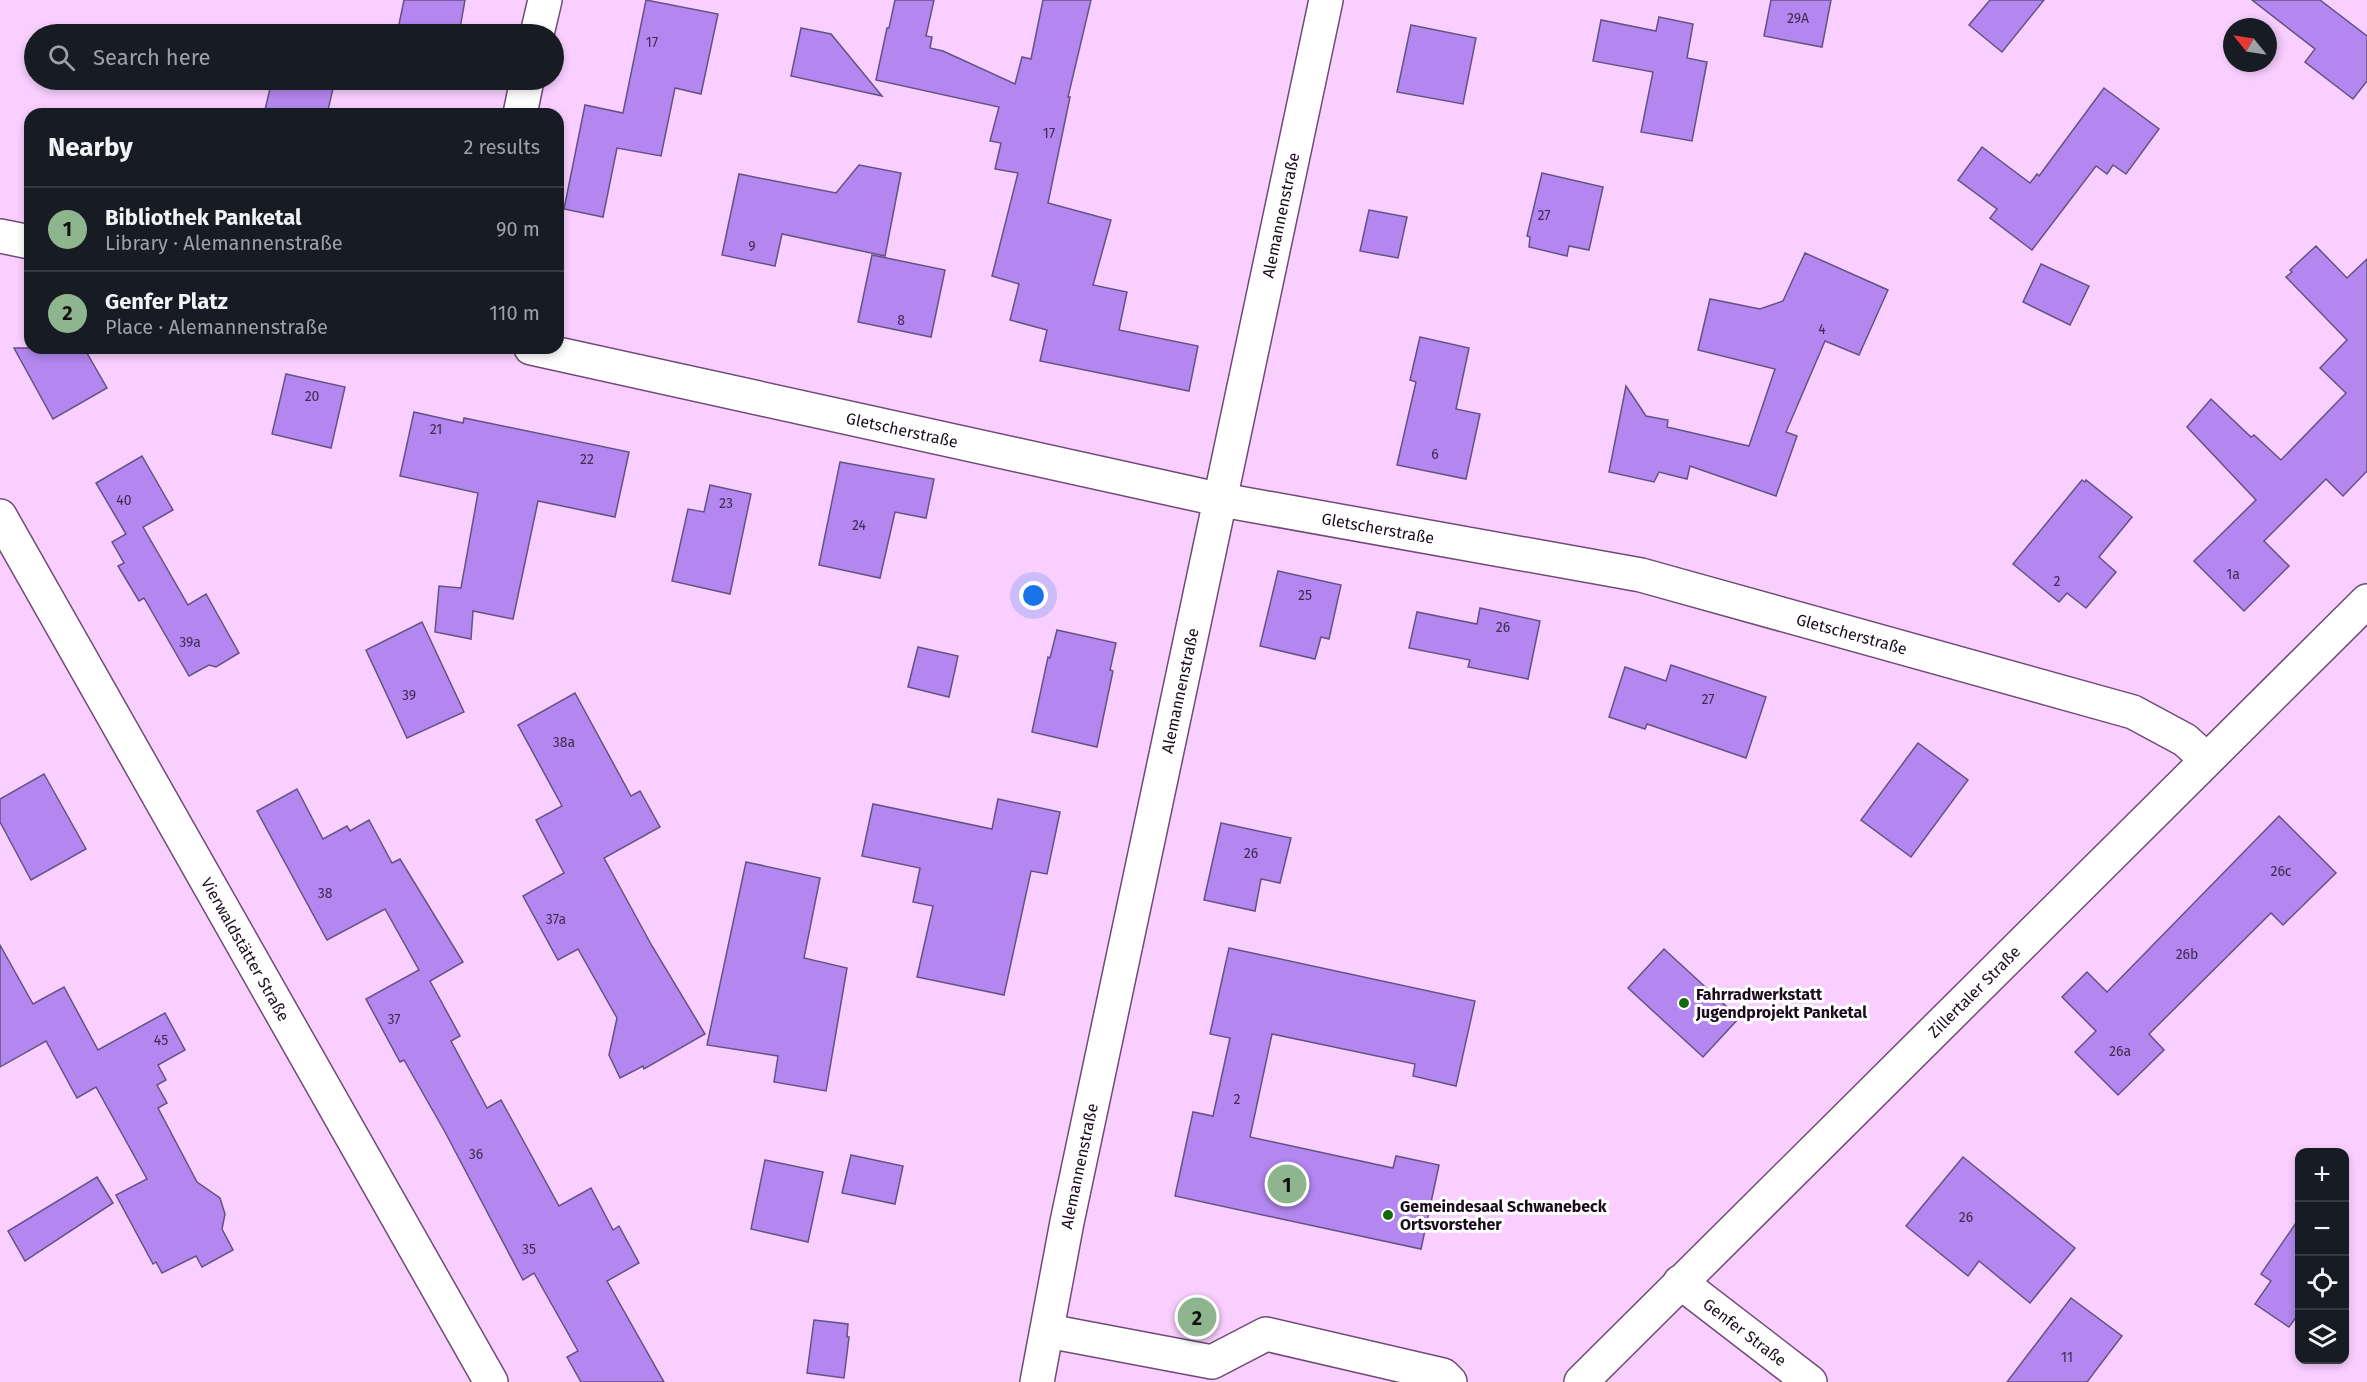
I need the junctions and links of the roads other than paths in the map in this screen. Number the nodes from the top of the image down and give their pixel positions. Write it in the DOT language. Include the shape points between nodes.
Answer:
graph roads {
  1 [pos="544,0"];
  2 [pos="1326,0"];
  3 [pos="539,24"];
  4 [pos="526,90"];
  5 [pos="521,108"];
  6 [pos="0,236"];
  7 [pos="24,241"];
  8 [pos="558,354"];
  9 [pos="1222,500"];
  10 [pos="0,516"];
  11 [pos="2367,601"];
  12 [pos="2206,759"];
  13 [pos="1680,1282"];
  14 [pos="1048,1331"];
  15 [pos="491,1382"];
  16 [pos="1037,1382"];
  17 [pos="1450,1382"];
  18 [pos="1581,1382"];
  19 [pos="1810,1382"];
  1 -- 3 [label="street"];
  2 -- 9 [label="street, Alemannenstraße"];
  4 -- 5 [label="street"];
  6 -- 7 [label="street"];
  8 -- 9 [label="street, Gletscherstraße"];
  9 -- 12 [label="street, Gletscherstraße" via="1641,575 2133,712 2185,740"];
  9 -- 14 [label="street, Alemannenstraße" via="1067,1222"];
  10 -- 15 [label="street, Vierwaldstätter Straße"];
  11 -- 12 [label="street, Zillertaler Straße"];
  12 -- 13 [label="street, Zillertaler Straße"];
  13 -- 18 [label="street, Zillertaler Straße"];
  13 -- 19 [label="street, Genfer Straße"];
  14 -- 16 [label="street, Alemannenstraße"];
  14 -- 17 [label="street" via="1212,1362 1266,1334 1443,1375"];
}
